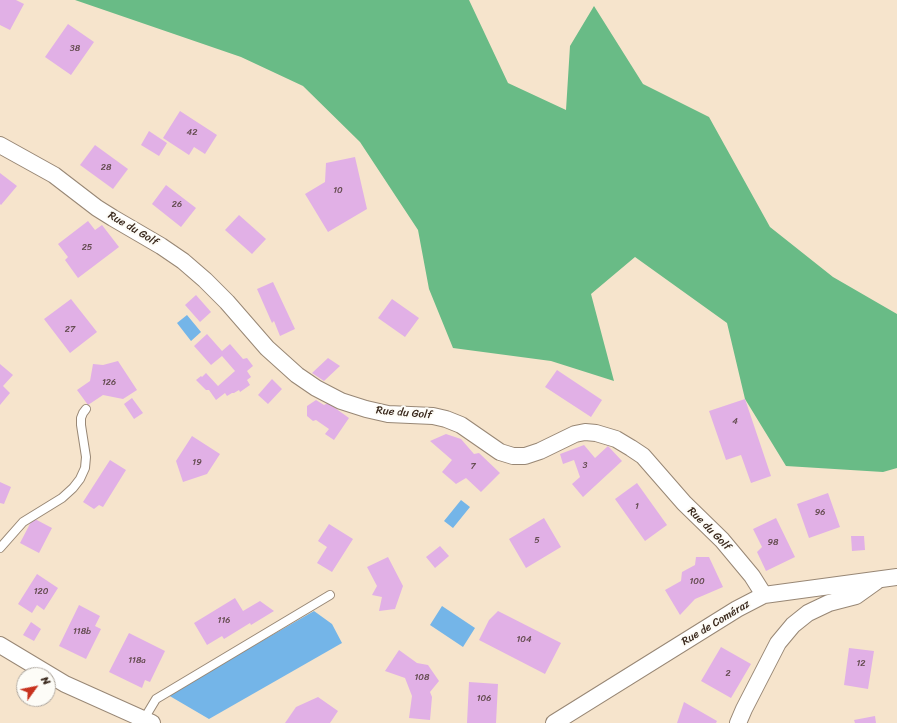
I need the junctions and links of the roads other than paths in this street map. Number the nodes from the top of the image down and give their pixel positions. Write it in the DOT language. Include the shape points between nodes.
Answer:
graph roads {
  1 [pos="0,145"];
  2 [pos="86,409"];
  3 [pos="0,548"];
  4 [pos="897,576"];
  5 [pos="879,580"];
  6 [pos="330,595"];
  7 [pos="764,595"];
  8 [pos="0,645"];
  9 [pos="148,721"];
  10 [pos="554,723"];
  11 [pos="738,723"];
  1 -- 7 [label="street, Rue du Golf" via="54,175 98,208 182,261 205,280 267,348 297,375 341,401 388,414 446,419 461,425 500,452 513,456 525,456 585,432 616,439 643,456 684,504 722,540"];
  2 -- 3 [label="lane" via="81,418 86,457 80,479 62,498 23,522"];
  4 -- 5 [label="street, Rue de Coméraz"];
  5 -- 7 [label="street, Rue de Coméraz"];
  5 -- 11 [label="street" via="856,596 829,603 808,613 793,625 778,643"];
  6 -- 9 [label="lane" via="156,699"];
  7 -- 10 [label="street, Rue de Coméraz" via="737,609"];
  8 -- 9 [label="street" via="65,684"];
}
